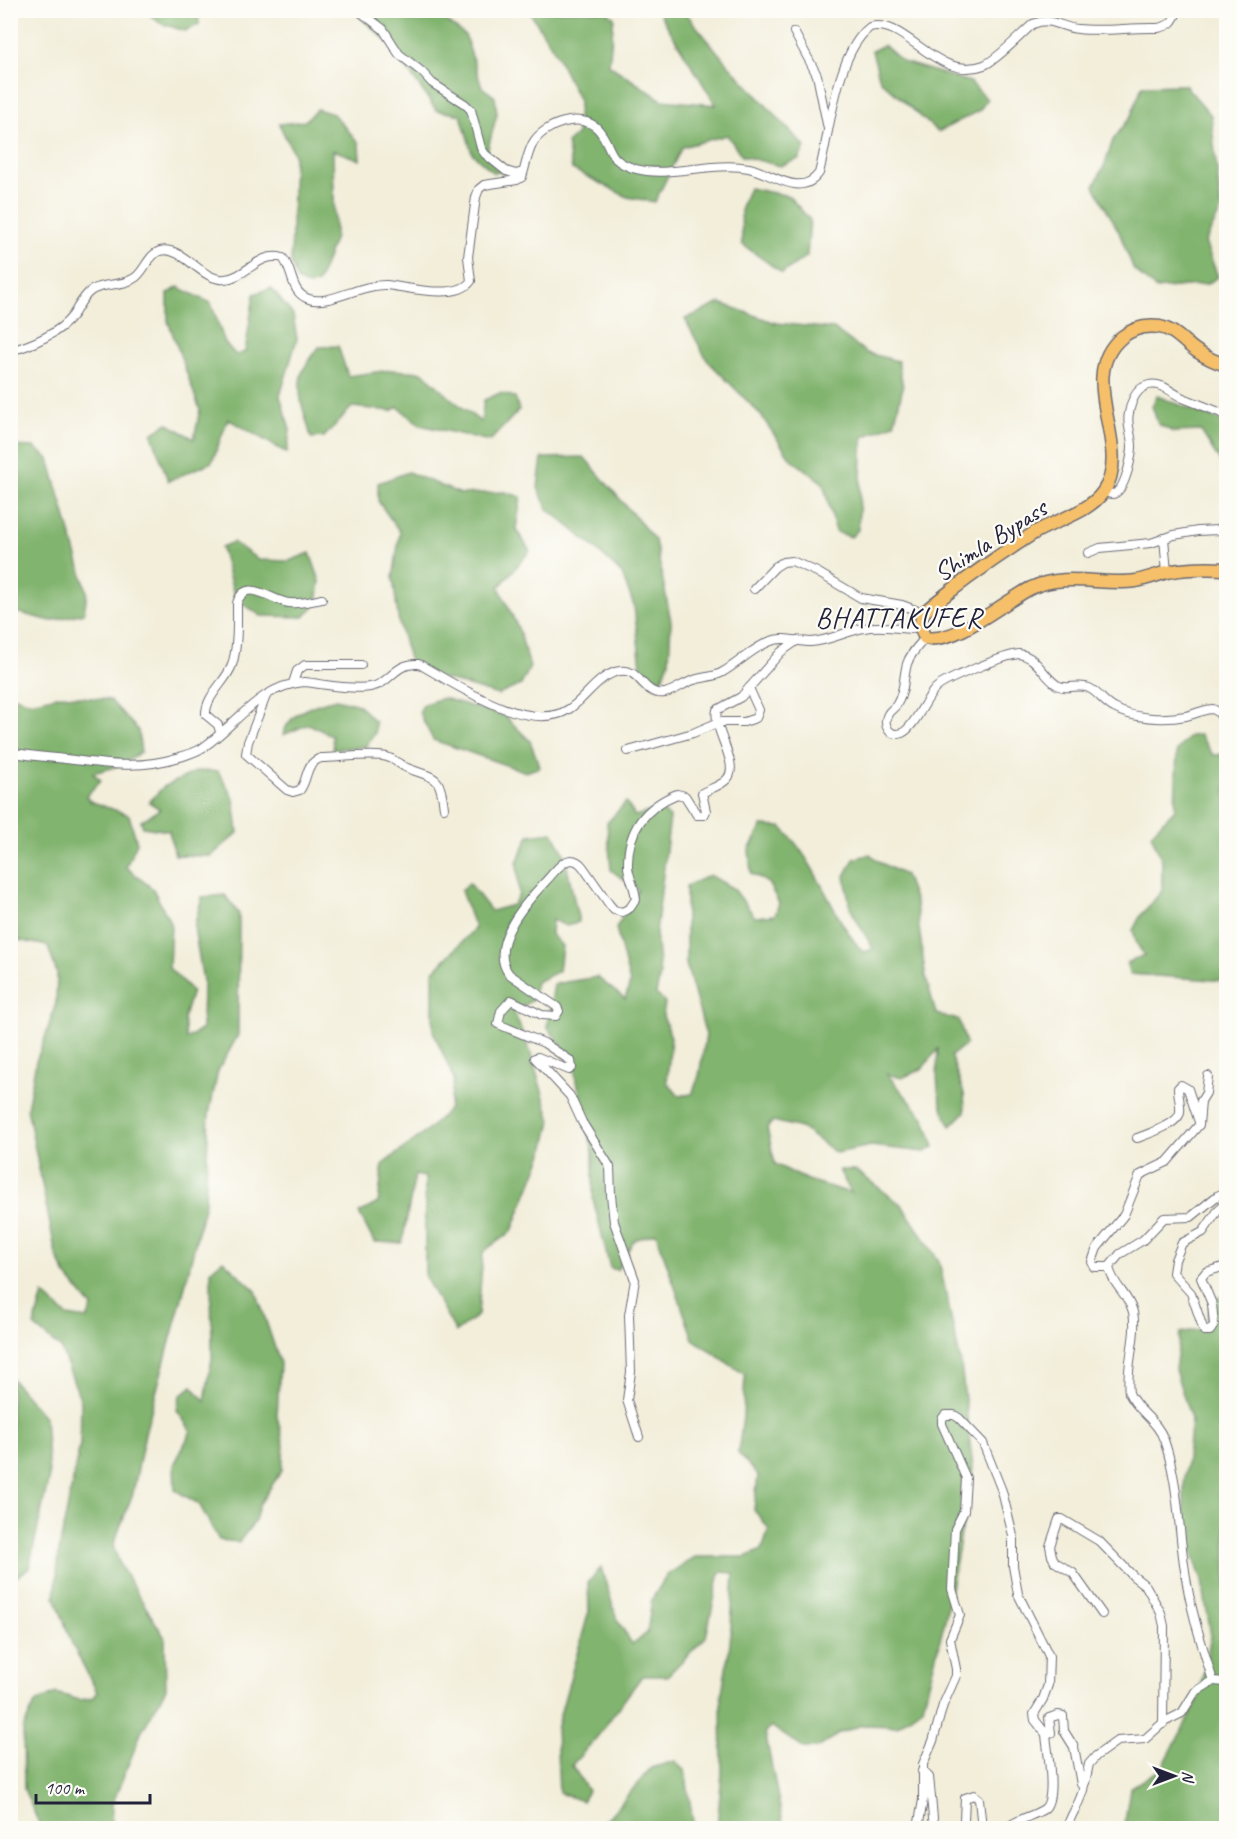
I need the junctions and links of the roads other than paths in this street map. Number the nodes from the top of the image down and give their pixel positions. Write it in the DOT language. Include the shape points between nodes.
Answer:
graph roads {
  1 [pos="358,10"];
  2 [pos="1178,10"];
  3 [pos="794,32"];
  4 [pos="829,134"];
  5 [pos="523,172"];
  6 [pos="10,351"];
  7 [pos="1227,365"];
  8 [pos="1227,415"];
  9 [pos="1105,490"];
  10 [pos="1227,531"];
  11 [pos="1164,538"];
  12 [pos="1088,553"];
  13 [pos="1227,569"];
  14 [pos="1167,572"];
  15 [pos="754,589"];
  16 [pos="322,599"];
  17 [pos="922,617"];
  18 [pos="925,638"];
  19 [pos="798,640"];
  20 [pos="361,666"];
  21 [pos="292,683"];
  22 [pos="749,688"];
  23 [pos="266,695"];
  24 [pos="717,723"];
  25 [pos="1227,724"];
  26 [pos="220,732"];
  27 [pos="628,751"];
  28 [pos="10,752"];
  29 [pos="444,808"];
  30 [pos="1208,1076"];
  31 [pos="1200,1123"];
  32 [pos="1137,1138"];
  33 [pos="1227,1192"];
  34 [pos="1227,1203"];
  35 [pos="1227,1266"];
  36 [pos="1109,1267"];
  37 [pos="639,1437"];
  38 [pos="1102,1614"];
  39 [pos="1213,1682"];
  40 [pos="1227,1682"];
  41 [pos="1163,1724"];
  42 [pos="1046,1734"];
  43 [pos="922,1772"];
  44 [pos="1084,1785"];
  45 [pos="918,1828"];
  46 [pos="934,1828"];
  47 [pos="961,1828"];
  48 [pos="982,1828"];
  49 [pos="1006,1828"];
  50 [pos="1067,1828"];
  1 -- 5 [label="street" via="383,29 399,54 432,83 465,104 475,119 485,154 506,171"];
  2 -- 4 [label="street" via="1173,23 1158,28 1076,29 1042,20 986,65 973,68 945,63 886,26 870,27 854,44 845,64"];
  3 -- 4 [label="street" via="817,75"];
  4 -- 5 [label="street" via="819,173 808,184 789,183 748,168 703,167 660,172 633,168 620,164 598,130 579,120 546,130 534,140"];
  5 -- 6 [label="street" via="518,180 479,189 469,247 471,281 464,288 441,292 371,286 315,301 299,294 283,258 271,256 224,280 175,253 160,251 135,278 89,292 66,323 35,342"];
  7 -- 9 [label="highway" via="1210,360 1163,328 1151,326 1129,331 1115,342 1107,356 1102,383 1113,457"];
  8 -- 9 [label="street" via="1156,385 1141,389 1128,417 1132,448 1121,488 1113,495"];
  9 -- 17 [label="highway, Shimla Bypass" via="1095,502 1036,532 959,584"];
  10 -- 11 [label="street" via="1208,530"];
  11 -- 12 [label="street"];
  11 -- 14 [label="street"];
  13 -- 14 [label="highway" via="1202,567"];
  14 -- 18 [label="highway" via="1136,581 1052,581 1031,588 949,636"];
  15 -- 17 [label="street" via="775,567 792,561 861,598 902,605"];
  16 -- 26 [label="street" via="289,603 250,590 239,596 232,665 206,711"];
  17 -- 18 [label="highway"];
  17 -- 19 [label="street" via="916,627 909,629 867,627 822,640"];
  18 -- 25 [label="street" via="907,664 903,691 885,722 893,734 902,733 909,726 936,687 1019,654 1033,659 1061,687 1089,688 1120,711 1168,717 1213,709"];
  19 -- 21 [label="street" via="771,641 720,673 662,693 646,688 627,670 611,673 570,708 549,716 528,716 506,709 419,664 401,666 383,683 371,687"];
  19 -- 22 [label="street" via="781,652"];
  20 -- 21 [label="street" via="305,664"];
  21 -- 23 [label="street"];
  22 -- 24 [label="street" via="717,711"];
  22 -- 24 [label="street" via="760,713 756,718"];
  23 -- 26 [label="street"];
  23 -- 29 [label="street" via="246,754 287,790 300,790 309,766 321,758 385,756 434,778"];
  24 -- 27 [label="street"];
  24 -- 37 [label="street" via="729,757 730,774 702,793 704,815 697,815 685,796 678,794 650,809 640,821 629,849 628,869 636,899 630,908 622,912 614,909 578,861 571,860 559,867 531,897 512,924 503,948 504,968 509,974 559,1011 556,1016 542,1015 511,1000 501,1011 498,1024 544,1043 571,1061 569,1070 535,1058 570,1096 610,1167 614,1222 634,1280 627,1400"];
  26 -- 28 [label="street" via="191,754 135,766"];
  30 -- 31 [label="street"];
  31 -- 32 [label="street" via="1188,1089 1181,1085 1178,1117"];
  31 -- 36 [label="street" via="1167,1162 1140,1175 1124,1215 1092,1257 1094,1267"];
  33 -- 36 [label="street" via="1191,1217 1164,1218"];
  34 -- 35 [label="street" via="1203,1232 1181,1245 1173,1270 1191,1293 1204,1331 1212,1329 1214,1319 1201,1278 1206,1272"];
  36 -- 39 [label="street" via="1133,1315 1129,1393 1160,1430 1175,1477 1185,1574"];
  38 -- 41 [label="street" via="1073,1573 1053,1560 1050,1546 1059,1519 1099,1541 1146,1586 1161,1613"];
  39 -- 40 [label="street"];
  39 -- 41 [label="street" via="1195,1692 1182,1713"];
  41 -- 44 [label="street" via="1143,1740 1119,1740 1096,1756 1088,1766"];
  42 -- 43 [label="street" via="1034,1714 1048,1685 1049,1656 1017,1594 1012,1530 1002,1491 983,1443 959,1418 945,1414 942,1424 966,1478 964,1511 955,1529 952,1589 960,1615 950,1639 956,1676"];
  42 -- 44 [label="street" via="1051,1733 1049,1718 1062,1715"];
  42 -- 49 [label="street" via="1050,1801 1045,1808"];
  43 -- 45 [label="street"];
  43 -- 46 [label="street" via="929,1777"];
  44 -- 50 [label="street" via="1082,1799"];
  47 -- 48 [label="street" via="965,1798 974,1795 979,1799"];
}
